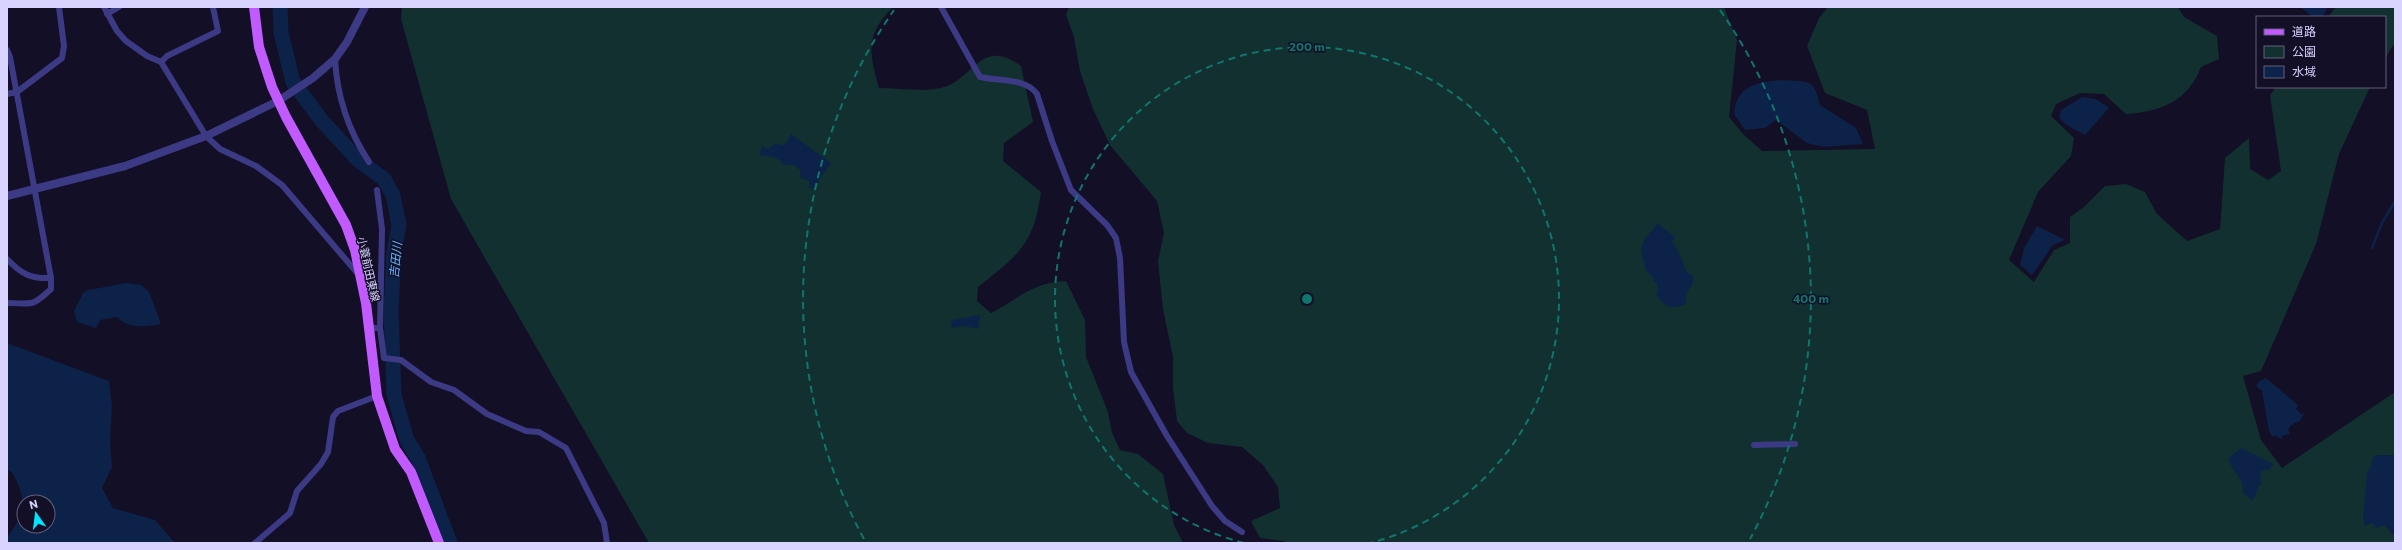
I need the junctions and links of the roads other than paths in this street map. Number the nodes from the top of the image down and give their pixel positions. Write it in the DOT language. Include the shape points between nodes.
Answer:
graph roads {
  1 [pos="59,7"];
  2 [pos="104,7"];
  3 [pos="119,7"];
  4 [pos="213,7"];
  5 [pos="254,7"];
  6 [pos="365,7"];
  7 [pos="942,7"];
  8 [pos="107,14"];
  9 [pos="7,50"];
  10 [pos="335,58"];
  11 [pos="161,62"];
  12 [pos="17,92"];
  13 [pos="7,94"];
  14 [pos="278,101"];
  15 [pos="206,136"];
  16 [pos="369,162"];
  17 [pos="35,189"];
  18 [pos="377,190"];
  19 [pos="7,196"];
  20 [pos="7,259"];
  21 [pos="361,277"];
  22 [pos="51,278"];
  23 [pos="7,303"];
  24 [pos="368,328"];
  25 [pos="380,328"];
  26 [pos="377,396"];
  27 [pos="1795,444"];
  28 [pos="1754,445"];
  29 [pos="1242,532"];
  30 [pos="255,543"];
  31 [pos="439,543"];
  32 [pos="607,543"];
  1 -- 12 [label="street" via="64,46 62,58"];
  2 -- 8 [label="street"];
  3 -- 8 [label="street"];
  4 -- 11 [label="street" via="218,31 167,56"];
  5 -- 14 [label="main road, 小蓑前田東線" via="259,47"];
  6 -- 10 [label="street" via="348,42"];
  7 -- 29 [label="street" via="980,78 1022,82 1033,88 1037,94 1071,190 1108,225 1116,238 1120,258 1124,342 1131,372 1167,436 1192,471 1212,506 1225,521"];
  8 -- 11 [label="street" via="126,41 147,56"];
  9 -- 12 [label="street"];
  10 -- 14 [label="street" via="313,78"];
  10 -- 16 [label="street" via="339,92 347,124"];
  11 -- 15 [label="street"];
  12 -- 13 [label="street"];
  12 -- 17 [label="street"];
  14 -- 15 [label="street"];
  14 -- 21 [label="main road, 小蓑前田東線" via="346,225"];
  15 -- 17 [label="street" via="124,166"];
  15 -- 21 [label="street" via="220,149 256,166 282,185"];
  17 -- 19 [label="street"];
  17 -- 22 [label="street"];
  18 -- 25 [label="street" via="382,229"];
  20 -- 22 [label="street" via="17,270 29,277"];
  21 -- 24 [label="main road, 小蓑前田東線"];
  22 -- 23 [label="street" via="51,290 40,300 27,305"];
  24 -- 25 [label="street"];
  24 -- 26 [label="main road, 小蓑前田東線"];
  25 -- 32 [label="street" via="384,358 401,360 431,382 454,390 487,414 526,431 539,432 566,448 604,523"];
  26 -- 30 [label="street" via="338,411 333,417 328,452 321,464 297,491 290,513"];
  26 -- 31 [label="main road, 小蓑前田東線" via="395,449 411,472"];
  27 -- 28 [label="street"];
}
